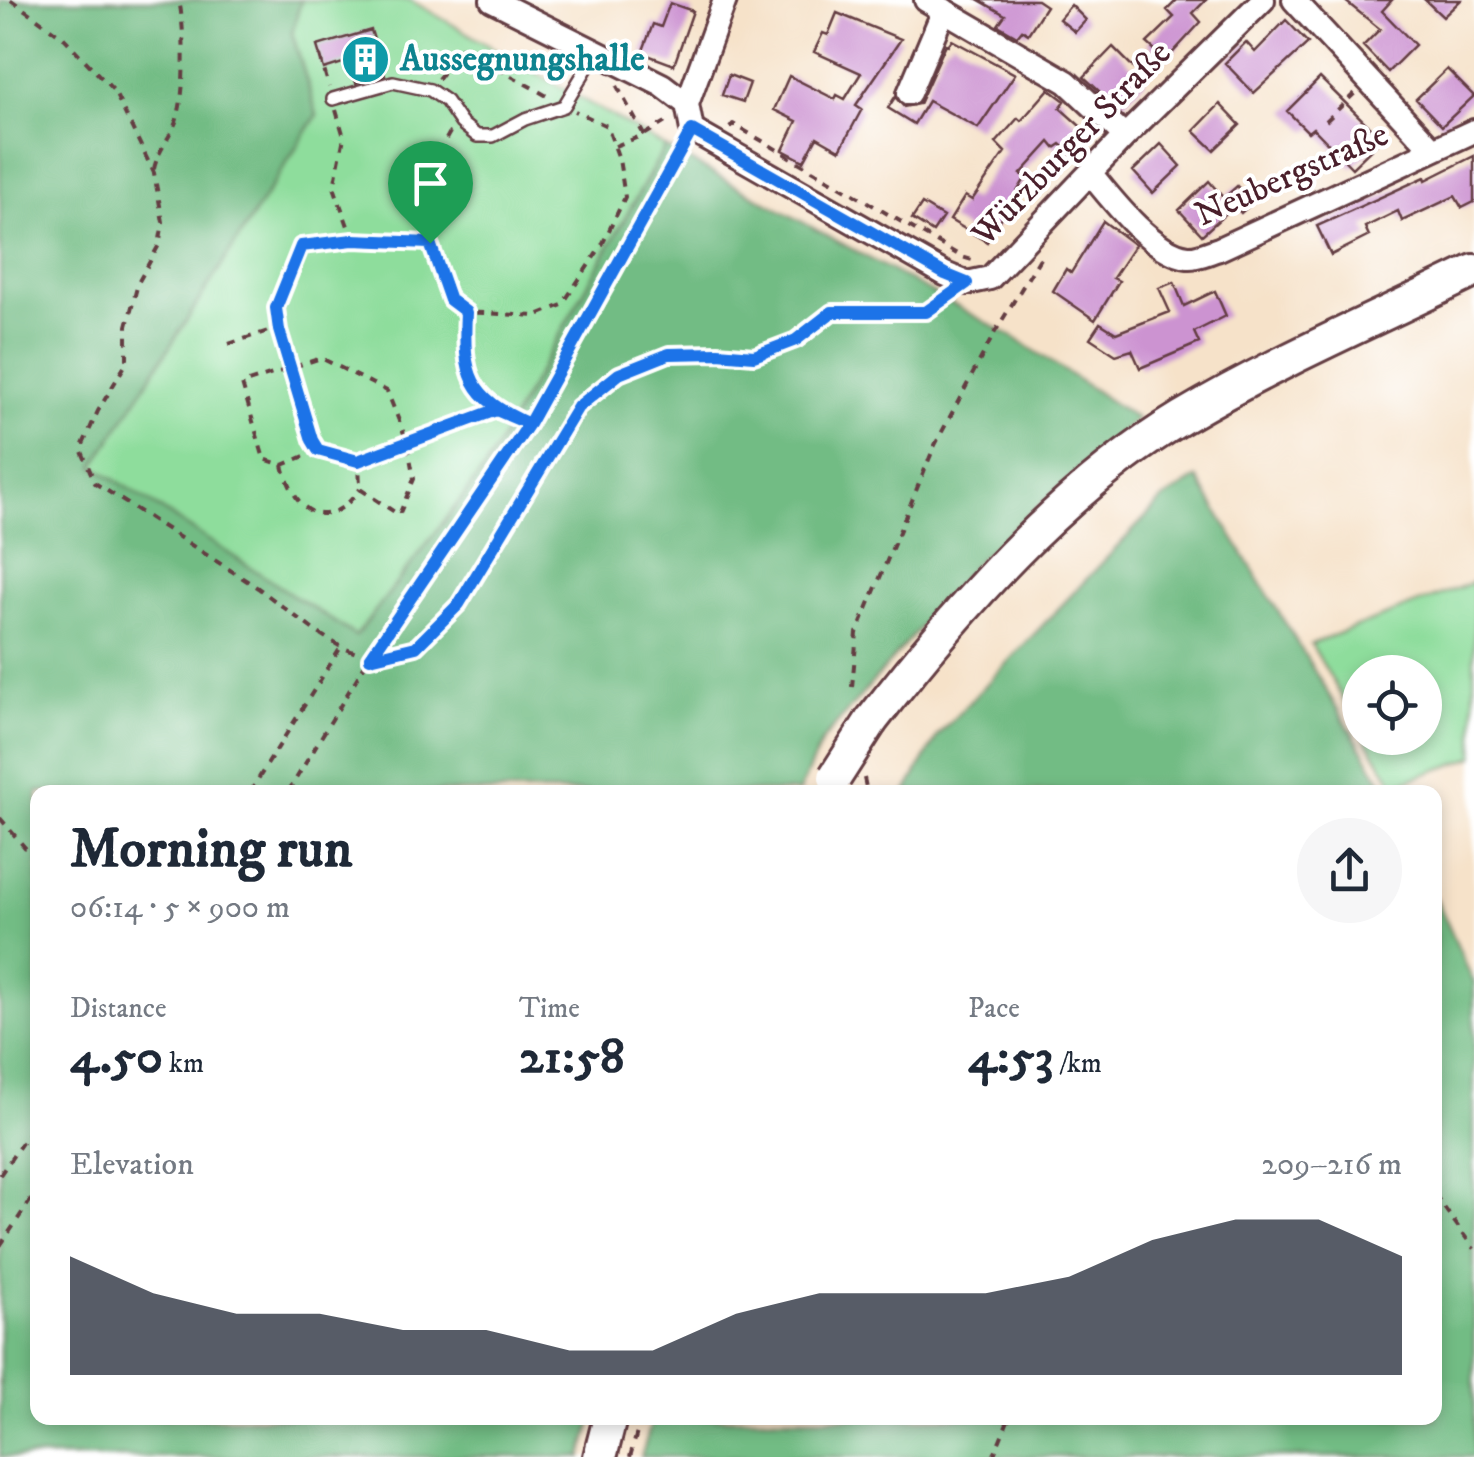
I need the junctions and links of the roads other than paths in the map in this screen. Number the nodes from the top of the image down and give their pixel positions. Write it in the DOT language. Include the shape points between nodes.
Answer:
graph roads {
  1 [pos="492,0"];
  2 [pos="725,0"];
  3 [pos="1263,0"];
  4 [pos="1294,0"];
  5 [pos="935,5"];
  6 [pos="597,51"];
  7 [pos="909,94"];
  8 [pos="333,99"];
  9 [pos="687,104"];
  10 [pos="1474,131"];
  11 [pos="1125,136"];
  12 [pos="1434,150"];
  13 [pos="1092,174"];
  14 [pos="1474,272"];
  15 [pos="831,785"];
  16 [pos="608,1425"];
  17 [pos="600,1457"];
  1 -- 6 [label="street"];
  2 -- 9 [label="street"];
  3 -- 11 [label="street, Würzburger Straße"];
  4 -- 12 [label="street, Neubergstraße"];
  5 -- 7 [label="street"];
  5 -- 11 [label="street" via="1067,82"];
  6 -- 8 [label="lane" via="564,106 494,136 477,136 430,90 393,82"];
  6 -- 9 [label="street"];
  9 -- 13 [label="street, Würzburger Straße" via="692,130 967,283 990,278"];
  10 -- 12 [label="street, Neubergstraße"];
  11 -- 13 [label="street, Würzburger Straße"];
  12 -- 13 [label="street, Neubergstraße" via="1191,258 1165,250"];
  14 -- 15 [label="main road, bridge" via="1260,375 1151,438 1050,520 982,589 871,721"];
  16 -- 17 [label="main road"];
}
